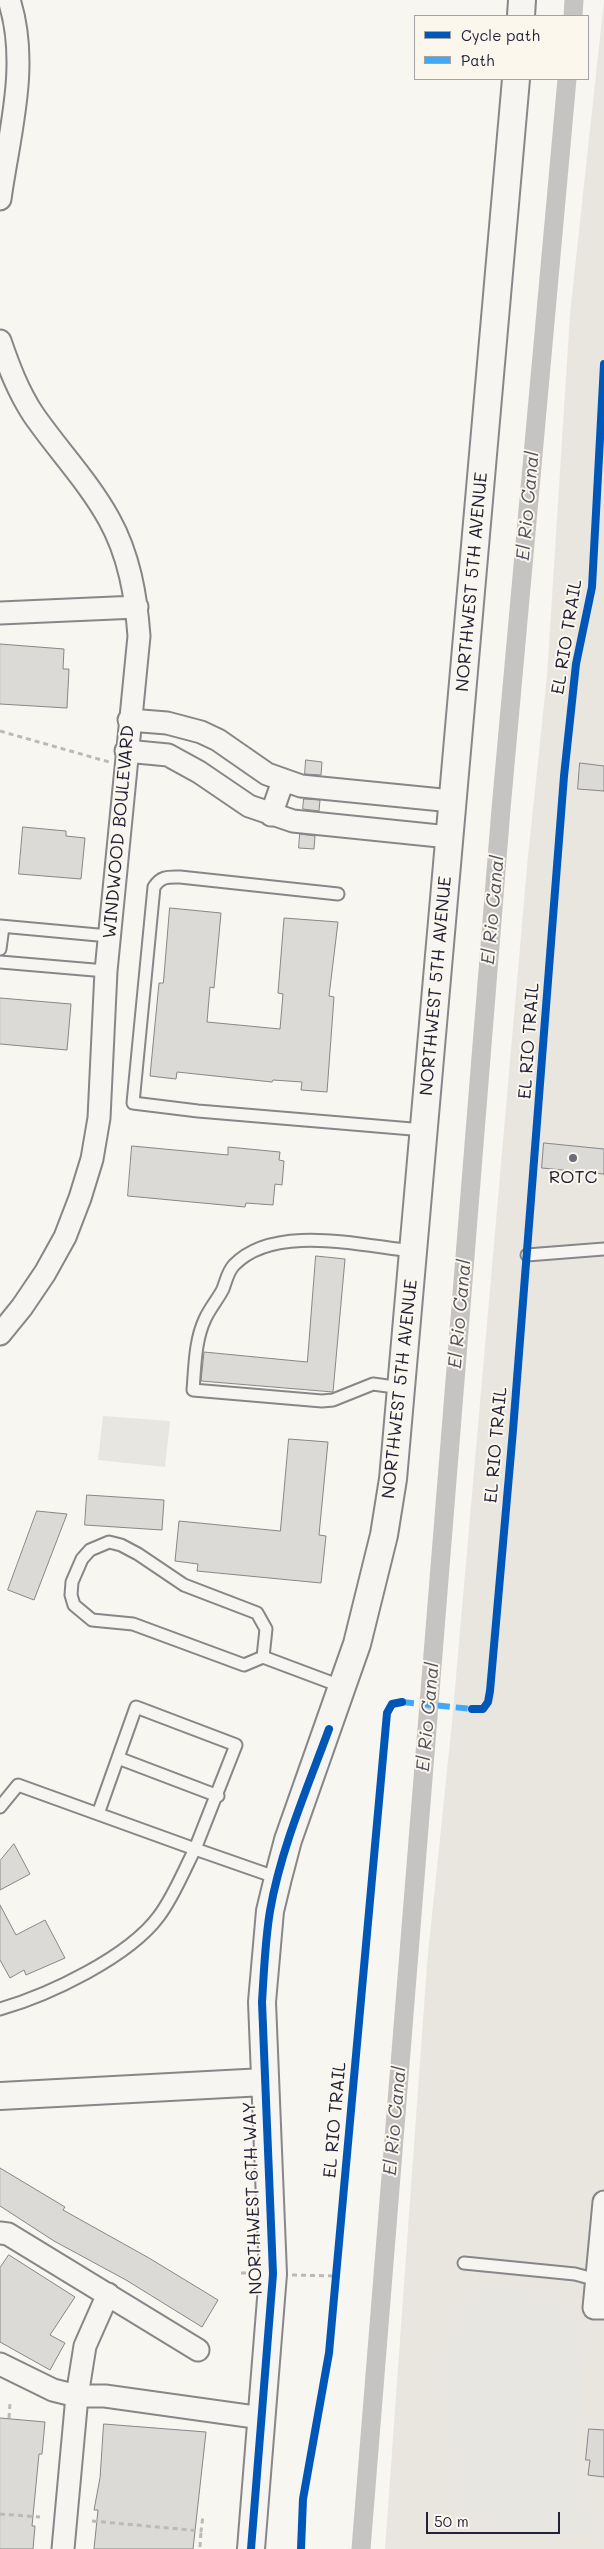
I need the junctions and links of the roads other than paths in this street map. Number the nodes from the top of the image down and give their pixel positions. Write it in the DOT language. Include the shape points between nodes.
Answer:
graph roads {
  1 [pos="9,0"];
  2 [pos="522,0"];
  3 [pos="521,15"];
  4 [pos="516,80"];
  5 [pos="0,199"];
  6 [pos="0,341"];
  7 [pos="137,607"];
  8 [pos="0,613"];
  9 [pos="129,720"];
  10 [pos="125,758"];
  11 [pos="283,781"];
  12 [pos="452,801"];
  13 [pos="272,815"];
  14 [pos="449,837"];
  15 [pos="338,894"];
  16 [pos="1,926"];
  17 [pos="109,936"];
  18 [pos="0,949"];
  19 [pos="0,962"];
  20 [pos="106,971"];
  21 [pos="424,1130"];
  22 [pos="604,1249"];
  23 [pos="413,1251"];
  24 [pos="527,1255"];
  25 [pos="0,1334"];
  26 [pos="402,1388"];
  27 [pos="263,1657"];
  28 [pos="343,1687"];
  29 [pos="118,1758"];
  30 [pos="218,1796"];
  31 [pos="0,1807"];
  32 [pos="98,1814"];
  33 [pos="195,1848"];
  34 [pos="278,1878"];
  35 [pos="0,2009"];
  36 [pos="264,2082"];
  37 [pos="0,2096"];
  38 [pos="604,2202"];
  39 [pos="0,2233"];
  40 [pos="464,2263"];
  41 [pos="597,2280"];
  42 [pos="108,2294"];
  43 [pos="599,2308"];
  44 [pos="198,2350"];
  45 [pos="0,2364"];
  46 [pos="77,2396"];
  47 [pos="262,2418"];
  48 [pos="63,2549"];
  49 [pos="251,2549"];
  1 -- 5 [label="street" via="18,39 18,76"];
  2 -- 3 [label="street"];
  4 -- 12 [label="street, NORTHWEST 5TH AVENUE"];
  6 -- 7 [label="street, WINDWOOD BOULEVARD" via="13,378 33,413 110,520 125,556"];
  7 -- 8 [label="street"];
  7 -- 9 [label="street, WINDWOOD BOULEVARD" via="138,656"];
  9 -- 10 [label="street, WINDWOOD BOULEVARD"];
  9 -- 11 [label="street" via="167,723 201,732"];
  10 -- 13 [label="street" via="160,754 176,758 249,806"];
  10 -- 17 [label="street, WINDWOOD BOULEVARD"];
  11 -- 12 [label="street" via="318,789"];
  11 -- 13 [label="street"];
  12 -- 14 [label="street, NORTHWEST 5TH AVENUE"];
  13 -- 14 [label="street" via="313,824"];
  14 -- 21 [label="street, NORTHWEST 5TH AVENUE"];
  15 -- 21 [label="lane" via="180,877 159,880 154,887 133,1103"];
  16 -- 17 [label="lane"];
  16 -- 18 [label="lane"];
  17 -- 20 [label="street, WINDWOOD BOULEVARD"];
  19 -- 20 [label="lane"];
  20 -- 25 [label="street, WINDWOOD BOULEVARD" via="99,1118 92,1159 65,1236 45,1273"];
  21 -- 23 [label="street, NORTHWEST 5TH AVENUE"];
  22 -- 24 [label="lane"];
  23 -- 26 [label="street, NORTHWEST 5TH AVENUE"];
  23 -- 26 [label="lane" via="316,1241 286,1241 252,1250 232,1266 222,1291 205,1318 192,1390 322,1401 333,1400 373,1384"];
  26 -- 28 [label="street, NORTHWEST 5TH AVENUE" via="384,1535"];
  27 -- 27 [label="lane" via="266,1629 257,1613 184,1585 121,1545 109,1542 98,1545 82,1559 75,1571 71,1595 74,1605 92,1620 133,1624 244,1665"];
  27 -- 28 [label="lane"];
  28 -- 34 [label="street, NORTHWEST 5TH AVENUE" via="288,1840"];
  29 -- 30 [label="lane"];
  29 -- 30 [label="lane" via="136,1707 145,1710 236,1745"];
  29 -- 32 [label="lane"];
  30 -- 33 [label="lane"];
  31 -- 32 [label="lane" via="18,1786"];
  32 -- 33 [label="lane"];
  33 -- 34 [label="lane"];
  33 -- 35 [label="lane" via="160,1914 150,1926 95,1968 18,2004"];
  34 -- 36 [label="street, NORTHWEST 6TH WAY" via="270,1911 264,1975"];
  36 -- 37 [label="street"];
  36 -- 47 [label="street, NORTHWEST 6TH WAY" via="273,2274"];
  38 -- 41 [label="street"];
  39 -- 42 [label="street" via="8,2234"];
  40 -- 41 [label="lane" via="576,2274"];
  41 -- 43 [label="street"];
  42 -- 44 [label="street"];
  42 -- 46 [label="street" via="85,2346"];
  45 -- 46 [label="street" via="53,2390"];
  46 -- 47 [label="street" via="105,2396"];
  46 -- 48 [label="street"];
  47 -- 49 [label="street, NORTHWEST 6TH WAY"];
}
